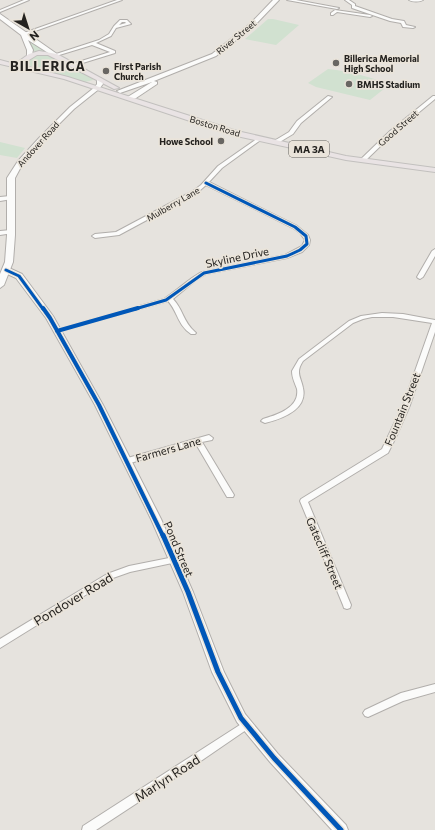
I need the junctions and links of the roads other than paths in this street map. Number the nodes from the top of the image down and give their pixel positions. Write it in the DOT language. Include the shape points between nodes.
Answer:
graph roads {
  1 [pos="27,0"];
  2 [pos="120,0"];
  3 [pos="276,0"];
  4 [pos="289,0"];
  5 [pos="347,0"];
  6 [pos="411,0"];
  7 [pos="421,0"];
  8 [pos="353,7"];
  9 [pos="338,8"];
  10 [pos="0,11"];
  11 [pos="343,12"];
  12 [pos="372,13"];
  13 [pos="332,14"];
  14 [pos="0,16"];
  15 [pos="367,16"];
  16 [pos="391,20"];
  17 [pos="114,27"];
  18 [pos="414,27"];
  19 [pos="22,34"];
  20 [pos="92,44"];
  21 [pos="55,55"];
  22 [pos="29,57"];
  23 [pos="0,62"];
  24 [pos="17,65"];
  25 [pos="73,65"];
  26 [pos="168,73"];
  27 [pos="99,79"];
  28 [pos="84,84"];
  29 [pos="97,88"];
  30 [pos="120,90"];
  31 [pos="330,97"];
  32 [pos="435,97"];
  33 [pos="132,98"];
  34 [pos="260,139"];
  35 [pos="276,142"];
  36 [pos="362,160"];
  37 [pos="435,170"];
  38 [pos="206,183"];
  39 [pos="10,198"];
  40 [pos="0,199"];
  41 [pos="11,232"];
  42 [pos="0,234"];
  43 [pos="95,236"];
  44 [pos="435,251"];
  45 [pos="6,270"];
  46 [pos="420,277"];
  47 [pos="0,285"];
  48 [pos="169,298"];
  49 [pos="435,322"];
  50 [pos="57,330"];
  51 [pos="194,333"];
  52 [pos="265,421"];
  53 [pos="209,438"];
  54 [pos="198,441"];
  55 [pos="127,461"];
  56 [pos="230,495"];
  57 [pos="304,501"];
  58 [pos="174,560"];
  59 [pos="347,605"];
  60 [pos="0,644"];
  61 [pos="435,688"];
  62 [pos="368,713"];
  63 [pos="246,725"];
  64 [pos="86,830"];
  65 [pos="341,830"];
  1 -- 10 [label="street"];
  2 -- 19 [label="street"];
  3 -- 26 [label="main road, River Street" via="253,24 214,54"];
  4 -- 9 [label="street"];
  5 -- 8 [label="street" via="354,5"];
  6 -- 7 [label="street"];
  8 -- 11 [label="street"];
  8 -- 12 [label="street"];
  11 -- 13 [label="street" via="336,11"];
  11 -- 15 [label="street"];
  12 -- 15 [label="street"];
  12 -- 16 [label="street"];
  14 -- 19 [label="main road"];
  15 -- 16 [label="street"];
  16 -- 18 [label="street"];
  17 -- 20 [label="street" via="110,35"];
  19 -- 21 [label="main road"];
  19 -- 22 [label="main road" via="30,50"];
  20 -- 21 [label="street"];
  20 -- 25 [label="street" via="114,52"];
  21 -- 22 [label="main road, MA 3A" via="38,52"];
  21 -- 25 [label="main road, MA 3A"];
  22 -- 24 [label="main road, MA 3A"];
  23 -- 24 [label="main road, Boston Road / MA 3A"];
  24 -- 28 [label="main road, Boston Road / MA 3A"];
  25 -- 27 [label="main road, MA 3A"];
  26 -- 30 [label="main road, River Street" via="135,87"];
  26 -- 33 [label="main road, River Street"];
  27 -- 28 [label="main road"];
  27 -- 29 [label="main road" via="100,84"];
  27 -- 30 [label="main road, MA 3A"];
  28 -- 29 [label="main road, Boston Road / MA 3A"];
  29 -- 33 [label="main road, Boston Road / MA 3A"];
  29 -- 39 [label="main road, Andover Road" via="66,113 20,162 11,178"];
  30 -- 33 [label="main road, MA 3A"];
  31 -- 35 [label="street" via="299,122 291,133"];
  32 -- 36 [label="street, Good Street"];
  33 -- 34 [label="main road, Boston Road / MA 3A" via="225,130"];
  34 -- 35 [label="main road, Boston Road / MA 3A"];
  34 -- 38 [label="street, Mulberry Lane" via="220,167"];
  35 -- 36 [label="main road, Boston Road / MA 3A"];
  36 -- 37 [label="main road, Boston Road / MA 3A"];
  38 -- 43 [label="street, Mulberry Lane" via="180,201 117,234"];
  38 -- 48 [label="street, Skyline Drive" via="295,227 307,237 307,246 287,256 204,273 192,279"];
  39 -- 40 [label="street"];
  39 -- 41 [label="main road, Andover Road"];
  41 -- 42 [label="street"];
  41 -- 45 [label="main road, Andover Road" via="10,262"];
  44 -- 46 [label="street"];
  45 -- 47 [label="main road, Andover Road"];
  45 -- 50 [label="street, Pond Street" via="19,276"];
  48 -- 50 [label="street, Skyline Drive"];
  48 -- 51 [label="street" via="174,303 184,326"];
  49 -- 52 [label="street" via="383,314 351,322 301,360 296,367 295,379 300,388 297,404 281,416"];
  49 -- 57 [label="street, Fountain Street" via="413,386 384,452"];
  50 -- 55 [label="street, Pond Street"];
  53 -- 54 [label="street, Farmers Lane"];
  54 -- 55 [label="street, Farmers Lane"];
  54 -- 56 [label="street"];
  55 -- 58 [label="street, Pond Street"];
  57 -- 59 [label="street, Gatecliff Street"];
  58 -- 60 [label="street, Pondover Road" via="128,569 110,576"];
  58 -- 63 [label="street, Pond Street" via="218,672"];
  61 -- 62 [label="street" via="401,696"];
  63 -- 64 [label="street, Marlyn Road"];
  63 -- 65 [label="street, Pond Street"];
}
